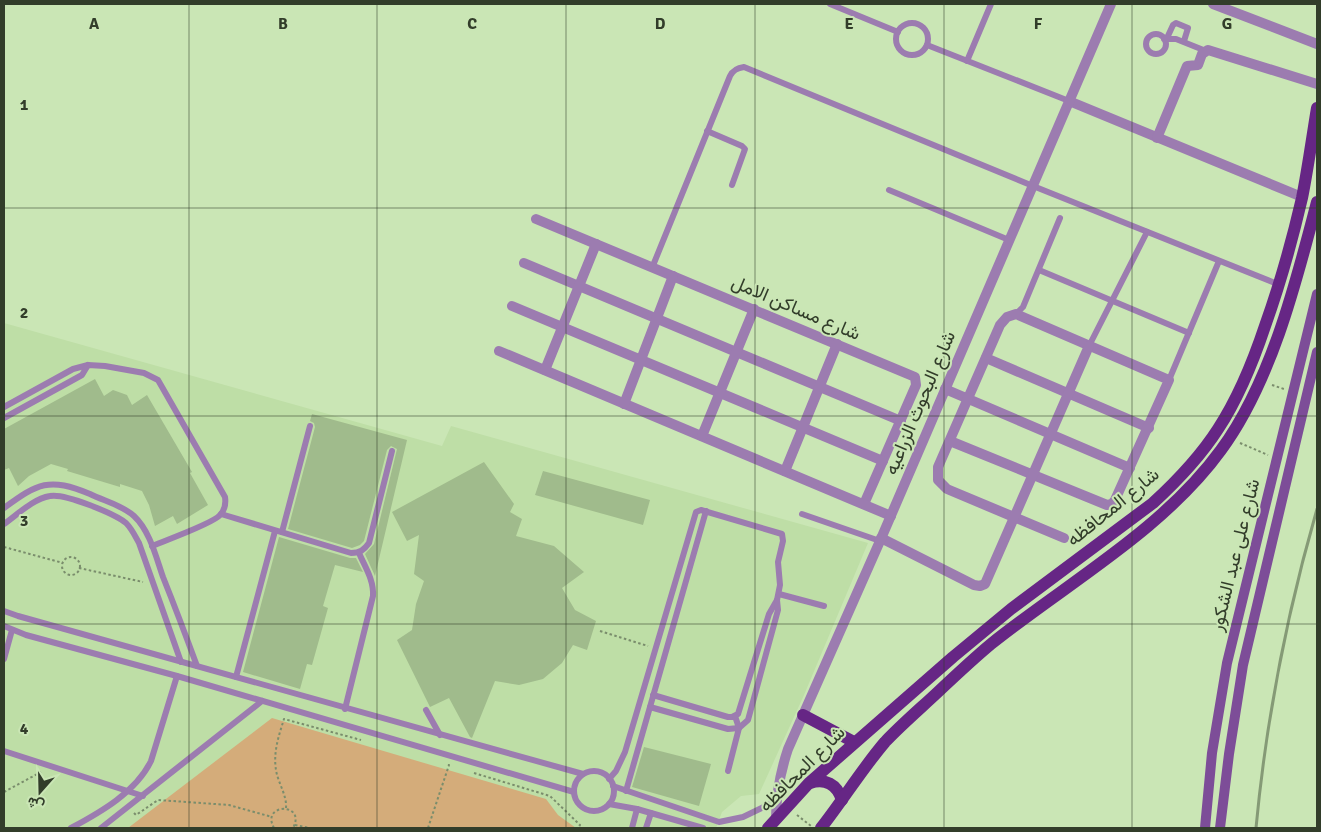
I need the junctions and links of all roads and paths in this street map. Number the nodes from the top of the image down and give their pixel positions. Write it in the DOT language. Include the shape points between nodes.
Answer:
graph roads {
  1 [pos="830,4"];
  2 [pos="991,4"];
  3 [pos="1111,4"];
  4 [pos="1213,4"];
  5 [pos="898,32"];
  6 [pos="1184,41"];
  7 [pos="1317,44"];
  8 [pos="927,45"];
  9 [pos="1206,51"];
  10 [pos="967,61"];
  11 [pos="1317,84"];
  12 [pos="1069,101"];
  13 [pos="1317,108"];
  14 [pos="708,131"];
  15 [pos="1157,138"];
  16 [pos="732,185"];
  17 [pos="1032,186"];
  18 [pos="889,190"];
  19 [pos="1302,197"];
  20 [pos="1317,202"];
  21 [pos="1060,218"];
  22 [pos="536,219"];
  23 [pos="1147,232"];
  24 [pos="1009,240"];
  25 [pos="596,244"];
  26 [pos="1219,260"];
  27 [pos="524,263"];
  28 [pos="652,268"];
  29 [pos="1038,270"];
  30 [pos="674,276"];
  31 [pos="1280,285"];
  32 [pos="579,286"];
  33 [pos="1317,294"];
  34 [pos="1112,301"];
  35 [pos="512,306"];
  36 [pos="754,309"];
  37 [pos="1016,314"];
  38 [pos="657,319"];
  39 [pos="562,327"];
  40 [pos="1189,333"];
  41 [pos="837,344"];
  42 [pos="1089,346"];
  43 [pos="499,351"];
  44 [pos="736,352"];
  45 [pos="1317,352"];
  46 [pos="986,358"];
  47 [pos="641,360"];
  48 [pos="88,365"];
  49 [pos="544,370"];
  50 [pos="1169,380"];
  51 [pos="1260,381"];
  52 [pos="820,387"];
  53 [pos="945,389"];
  54 [pos="1293,392"];
  55 [pos="719,393"];
  56 [pos="1069,394"];
  57 [pos="968,399"];
  58 [pos="624,404"];
  59 [pos="4,407"];
  60 [pos="4,418"];
  61 [pos="901,421"];
  62 [pos="310,426"];
  63 [pos="803,427"];
  64 [pos="1149,428"];
  65 [pos="1051,434"];
  66 [pos="702,436"];
  67 [pos="1229,438"];
  68 [pos="950,441"];
  69 [pos="392,451"];
  70 [pos="1276,459"];
  71 [pos="883,461"];
  72 [pos="1130,468"];
  73 [pos="785,471"];
  74 [pos="1033,475"];
  75 [pos="864,504"];
  76 [pos="5,506"];
  77 [pos="706,511"];
  78 [pos="221,514"];
  79 [pos="802,514"];
  80 [pos="891,516"];
  81 [pos="1015,518"];
  82 [pos="4,524"];
  83 [pos="275,530"];
  84 [pos="282,532"];
  85 [pos="1064,538"];
  86 [pos="880,540"];
  87 [pos="152,546"];
  88 [pos="4,547"];
  89 [pos="359,553"];
  90 [pos="63,563"];
  91 [pos="80,568"];
  92 [pos="154,584"];
  93 [pos="778,597"];
  94 [pos="824,606"];
  95 [pos="4,611"];
  96 [pos="4,626"];
  97 [pos="12,630"];
  98 [pos="600,631"];
  99 [pos="655,648"];
  100 [pos="4,658"];
  101 [pos="181,662"];
  102 [pos="197,666"];
  103 [pos="177,676"];
  104 [pos="236,677"];
  105 [pos="653,695"];
  106 [pos="262,701"];
  107 [pos="650,707"];
  108 [pos="345,708"];
  109 [pos="426,710"];
  110 [pos="803,715"];
  111 [pos="736,716"];
  112 [pos="739,728"];
  113 [pos="440,735"];
  114 [pos="360,740"];
  115 [pos="854,742"];
  116 [pos="4,751"];
  117 [pos="440,762"];
  118 [pos="52,766"];
  119 [pos="467,771"];
  120 [pos="728,771"];
  121 [pos="583,774"];
  122 [pos="609,779"];
  123 [pos="809,783"];
  124 [pos="613,786"];
  125 [pos="128,790"];
  126 [pos="626,791"];
  127 [pos="4,792"];
  128 [pos="574,792"];
  129 [pos="143,796"];
  130 [pos="842,800"];
  131 [pos="609,804"];
  132 [pos="782,804"];
  133 [pos="128,808"];
  134 [pos="286,808"];
  135 [pos="638,809"];
  136 [pos="651,813"];
  137 [pos="272,817"];
  138 [pos="772,824"];
  139 [pos="295,825"];
  140 [pos="105,827"];
  141 [pos="71,828"];
  142 [pos="274,828"];
  143 [pos="293,828"];
  144 [pos="310,828"];
  145 [pos="428,828"];
  146 [pos="578,828"];
  147 [pos="632,828"];
  148 [pos="646,828"];
  149 [pos="703,828"];
  150 [pos="814,828"];
  151 [pos="821,828"];
  152 [pos="1205,828"];
  153 [pos="1220,828"];
  1 -- 5 [label="lane"];
  2 -- 10 [label="lane"];
  3 -- 12 [label="street, شارع البحوث الزراعيه"];
  4 -- 7 [label="street"];
  5 -- 8 [label="lane" via="904,25 919,24 928,36"];
  5 -- 8 [label="lane" via="898,47 906,54 916,54"];
  6 -- 6 [label="lane" via="1166,39 1172,25 1176,23 1188,28"];
  6 -- 9 [label="lane"];
  8 -- 10 [label="lane"];
  9 -- 11 [label="street"];
  9 -- 15 [label="street" via="1198,65 1188,64"];
  10 -- 12 [label="lane"];
  12 -- 15 [label="street"];
  12 -- 17 [label="street, شارع البحوث الزراعيه"];
  13 -- 19 [label="main road, شارع المحافظه"];
  14 -- 16 [label="lane" via="745,150"];
  14 -- 17 [label="lane" via="733,71 744,67"];
  14 -- 28 [label="lane"];
  15 -- 19 [label="street"];
  17 -- 23 [label="lane"];
  17 -- 24 [label="street, شارع البحوث الزراعيه"];
  18 -- 24 [label="lane"];
  19 -- 31 [label="main road, شارع المحافظه"];
  20 -- 51 [label="main road, شارع المحافظه" via="1293,288"];
  21 -- 29 [label="lane"];
  22 -- 25 [label="street, شارع مساكن الامل"];
  23 -- 26 [label="lane"];
  23 -- 34 [label="lane"];
  24 -- 53 [label="street, شارع البحوث الزراعيه"];
  25 -- 28 [label="street, شارع مساكن الامل"];
  25 -- 32 [label="street"];
  26 -- 31 [label="lane"];
  26 -- 40 [label="lane"];
  27 -- 32 [label="street"];
  28 -- 30 [label="street, شارع مساكن الامل"];
  29 -- 34 [label="lane"];
  29 -- 37 [label="lane" via="1023,307"];
  30 -- 36 [label="street, شارع مساكن الامل"];
  30 -- 38 [label="street"];
  31 -- 115 [label="main road, شارع المحافظه" via="1239,393 1218,429 1183,474 1134,519 1004,615"];
  32 -- 38 [label="street"];
  32 -- 39 [label="street"];
  33 -- 54 [label="main road, شارع على عبد الشكور"];
  34 -- 40 [label="lane"];
  34 -- 42 [label="lane"];
  35 -- 39 [label="street"];
  36 -- 41 [label="street, شارع مساكن الامل"];
  36 -- 44 [label="street"];
  37 -- 42 [label="street"];
  37 -- 46 [label="street" via="1003,321"];
  38 -- 44 [label="street"];
  38 -- 47 [label="street"];
  39 -- 47 [label="street"];
  39 -- 49 [label="street"];
  40 -- 50 [label="lane"];
  41 -- 52 [label="street"];
  41 -- 61 [label="street, شارع مساكن الامل" via="915,377 916,385"];
  42 -- 50 [label="street"];
  42 -- 56 [label="street"];
  43 -- 49 [label="street"];
  44 -- 52 [label="street"];
  44 -- 55 [label="street"];
  45 -- 153 [label="main road, شارع على عبد الشكور" via="1243,665"];
  46 -- 56 [label="street"];
  46 -- 57 [label="street"];
  47 -- 55 [label="street"];
  47 -- 58 [label="street"];
  48 -- 59 [label="lane" via="73,369"];
  48 -- 60 [label="lane" via="82,375"];
  48 -- 78 [label="lane" via="144,373 158,380 225,497"];
  49 -- 58 [label="street"];
  50 -- 64 [label="street"];
  51 -- 54 [label="path"];
  51 -- 67 [label="main road, شارع المحافظه"];
  52 -- 61 [label="street"];
  52 -- 63 [label="street"];
  53 -- 57 [label="street"];
  53 -- 80 [label="street, شارع البحوث الزراعيه"];
  54 -- 70 [label="main road, شارع على عبد الشكور"];
  55 -- 63 [label="street"];
  55 -- 66 [label="street"];
  56 -- 64 [label="street"];
  56 -- 65 [label="street"];
  57 -- 65 [label="street"];
  57 -- 68 [label="street"];
  58 -- 66 [label="street"];
  61 -- 71 [label="street, شارع مساكن الامل"];
  62 -- 84 [label="lane"];
  63 -- 71 [label="street"];
  63 -- 73 [label="street"];
  64 -- 72 [label="street"];
  65 -- 72 [label="street"];
  65 -- 74 [label="street"];
  66 -- 73 [label="street"];
  67 -- 70 [label="path"];
  67 -- 130 [label="main road, شارع المحافظه" via="1202,473 1158,516 992,644 902,725 872,758"];
  68 -- 74 [label="street"];
  68 -- 81 [label="street" via="937,474 942,485"];
  69 -- 89 [label="lane" via="369,542"];
  70 -- 152 [label="main road, شارع على عبد الشكور" via="1225,672 1212,752"];
  71 -- 75 [label="street, شارع مساكن الامل"];
  72 -- 74 [label="street" via="1115,500 1107,505"];
  73 -- 75 [label="street"];
  74 -- 81 [label="street"];
  75 -- 80 [label="street"];
  76 -- 87 [label="lane" via="25,492 44,485 65,485 125,509 141,524"];
  77 -- 93 [label="lane" via="782,534"];
  77 -- 99 [label="lane" via="698,510 694,515"];
  77 -- 105 [label="lane"];
  78 -- 83 [label="lane"];
  78 -- 87 [label="lane" via="217,519"];
  79 -- 86 [label="lane"];
  80 -- 86 [label="street, شارع البحوث الزراعيه"];
  81 -- 85 [label="street"];
  81 -- 86 [label="street" via="988,579 980,586"];
  82 -- 92 [label="lane" via="51,495 70,498 120,518 128,525 139,543"];
  83 -- 84 [label="lane"];
  83 -- 104 [label="lane"];
  84 -- 89 [label="lane"];
  86 -- 110 [label="street, شارع البحوث الزراعيه"];
  87 -- 102 [label="lane"];
  88 -- 90 [label="path"];
  89 -- 108 [label="lane" via="374,588"];
  90 -- 91 [label="path" via="73,557 79,561"];
  90 -- 91 [label="path" via="67,574 76,573"];
  91 -- 92 [label="path"];
  92 -- 101 [label="lane"];
  93 -- 94 [label="lane"];
  93 -- 111 [label="lane" via="769,614"];
  93 -- 112 [label="lane" via="777,616 750,714"];
  95 -- 101 [label="lane"];
  96 -- 97 [label="lane"];
  97 -- 100 [label="lane"];
  97 -- 103 [label="lane"];
  98 -- 99 [label="path"];
  99 -- 122 [label="lane" via="626,752"];
  101 -- 102 [label="lane"];
  102 -- 104 [label="lane"];
  103 -- 106 [label="lane"];
  103 -- 125 [label="lane" via="151,761"];
  104 -- 108 [label="lane"];
  105 -- 107 [label="lane"];
  105 -- 111 [label="lane" via="728,717"];
  106 -- 128 [label="lane"];
  106 -- 129 [label="lane"];
  107 -- 112 [label="lane" via="728,729"];
  107 -- 126 [label="lane"];
  108 -- 113 [label="lane"];
  109 -- 113 [label="lane"];
  110 -- 115 [label="main road"];
  110 -- 132 [label="street, شارع البحوث الزراعيه" via="782,767"];
  111 -- 112 [label="lane"];
  112 -- 120 [label="lane"];
  113 -- 121 [label="lane"];
  114 -- 134 [label="path" via="284,719 275,754"];
  115 -- 123 [label="main road, شارع المحافظه"];
  116 -- 118 [label="lane"];
  117 -- 145 [label="path" via="448,765"];
  118 -- 125 [label="lane"];
  118 -- 127 [label="path"];
  119 -- 146 [label="path" via="550,796 580,825"];
  121 -- 122 [label="lane" via="594,771"];
  121 -- 128 [label="lane" via="576,782"];
  122 -- 124 [label="lane"];
  123 -- 130 [label="main road" via="830,783"];
  123 -- 132 [label="main road, شارع المحافظه"];
  124 -- 126 [label="lane"];
  124 -- 131 [label="lane"];
  125 -- 129 [label="lane"];
  125 -- 141 [label="lane"];
  126 -- 132 [label="lane" via="719,822 743,818"];
  128 -- 131 [label="lane" via="584,809 597,811"];
  129 -- 133 [label="lane"];
  130 -- 151 [label="main road, شارع المحافظه"];
  131 -- 135 [label="lane"];
  132 -- 138 [label="main road, شارع المحافظه"];
  132 -- 150 [label="path"];
  133 -- 137 [label="path" via="136,815 158,800 197,802 229,805"];
  133 -- 140 [label="lane"];
  134 -- 137 [label="path" via="277,810"];
  134 -- 139 [label="path" via="293,812"];
  135 -- 136 [label="lane"];
  135 -- 147 [label="lane"];
  136 -- 148 [label="lane"];
  136 -- 149 [label="lane"];
  137 -- 142 [label="path"];
  139 -- 143 [label="path"];
  139 -- 144 [label="path"];
}
